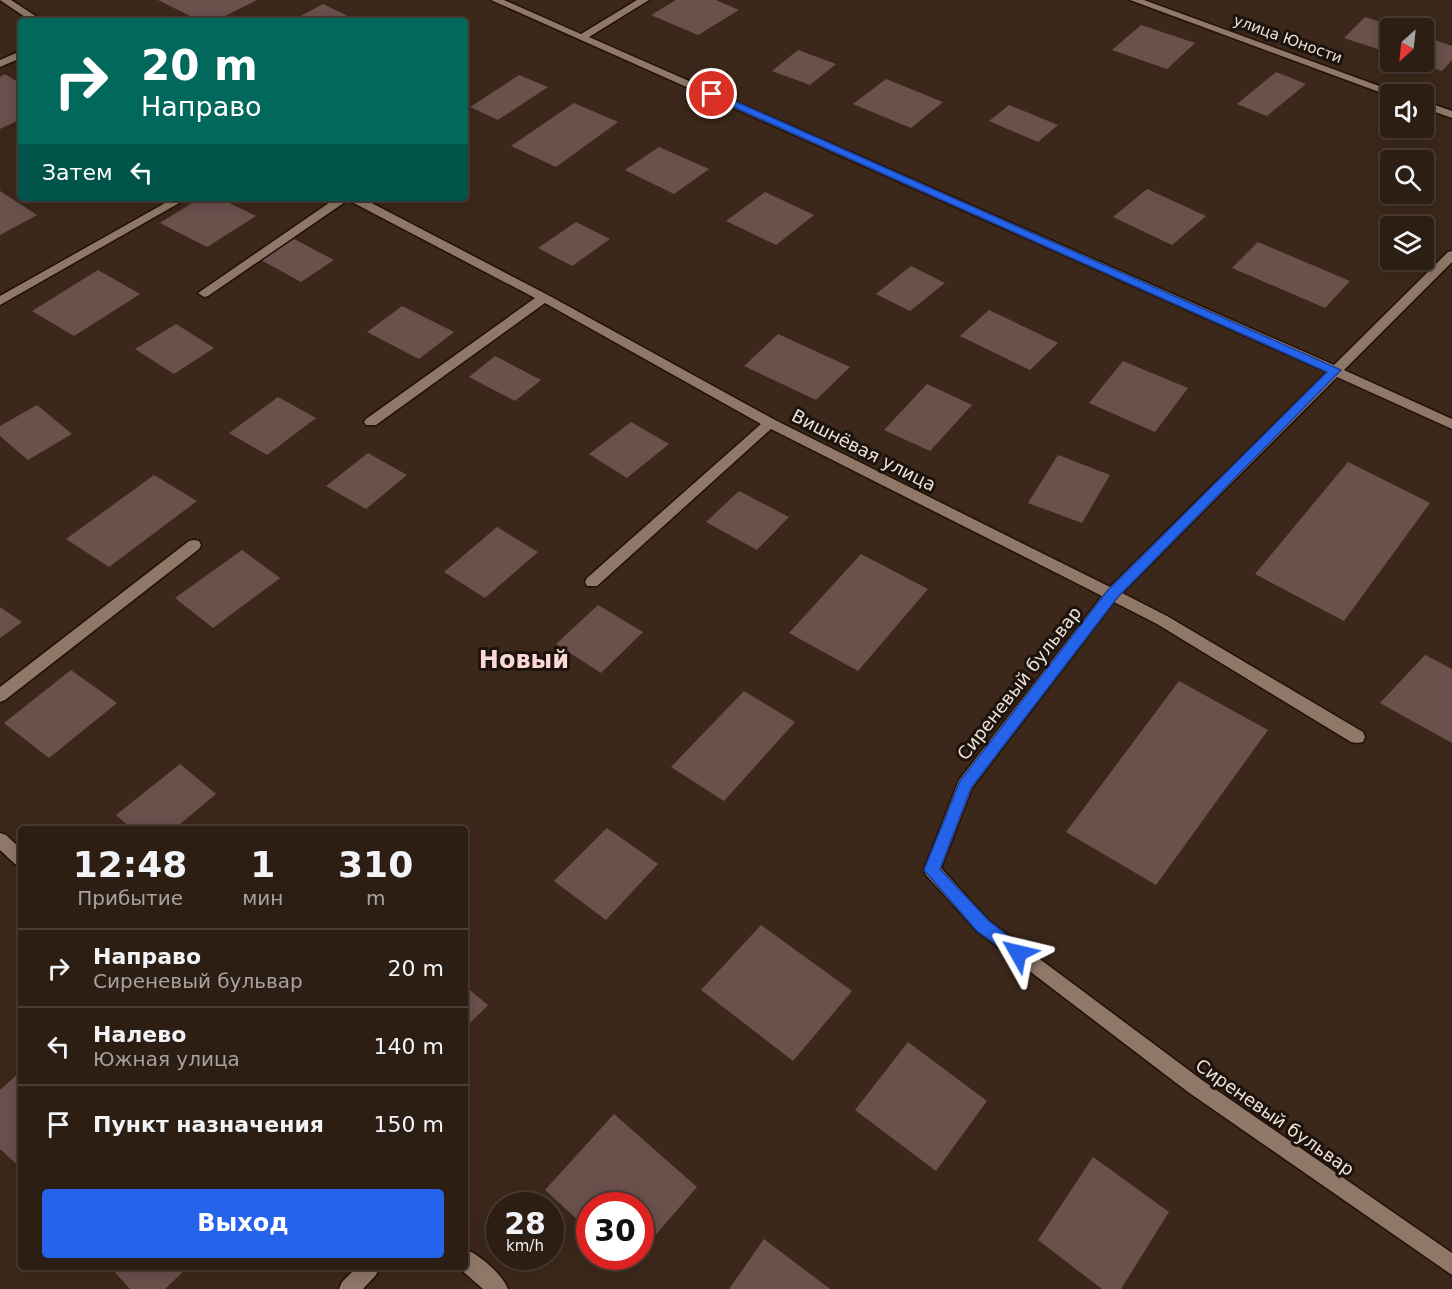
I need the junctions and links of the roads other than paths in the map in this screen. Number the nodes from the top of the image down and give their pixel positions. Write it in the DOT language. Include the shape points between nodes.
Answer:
graph roads {
  1 [pos="4,0"];
  2 [pos="496,0"];
  3 [pos="644,0"];
  4 [pos="1135,0"];
  5 [pos="33,18"];
  6 [pos="584,37"];
  7 [pos="18,55"];
  8 [pos="0,64"];
  9 [pos="1380,88"];
  10 [pos="1434,108"];
  11 [pos="1452,115"];
  12 [pos="177,201"];
  13 [pos="340,201"];
  14 [pos="359,201"];
  15 [pos="1452,255"];
  16 [pos="204,293"];
  17 [pos="544,298"];
  18 [pos="0,301"];
  19 [pos="1335,370"];
  20 [pos="371,422"];
  21 [pos="770,423"];
  22 [pos="1452,424"];
  23 [pos="194,545"];
  24 [pos="592,582"];
  25 [pos="1112,594"];
  26 [pos="0,696"];
  27 [pos="1357,737"];
  28 [pos="0,840"];
  29 [pos="18,856"];
  30 [pos="468,1262"];
  31 [pos="1452,1265"];
  32 [pos="367,1270"];
  33 [pos="349,1289"];
  34 [pos="498,1289"];
  1 -- 5 [label="street"];
  2 -- 6 [label="street"];
  3 -- 6 [label="street"];
  4 -- 9 [label="street, улица Юности"];
  6 -- 19 [label="street"];
  7 -- 8 [label="street"];
  10 -- 11 [label="street"];
  12 -- 18 [label="street"];
  13 -- 16 [label="street"];
  14 -- 17 [label="street, Вишнёвая улица"];
  15 -- 19 [label="street, Сиреневый бульвар"];
  17 -- 20 [label="street"];
  17 -- 21 [label="street, Вишнёвая улица"];
  19 -- 22 [label="street"];
  19 -- 25 [label="street, Сиреневый бульвар"];
  21 -- 24 [label="street"];
  21 -- 25 [label="street, Вишнёвая улица"];
  23 -- 26 [label="street"];
  25 -- 27 [label="street, Вишнёвая улица"];
  25 -- 31 [label="street, Сиреневый бульвар" via="965,785 932,870 983,926 1195,1086"];
  28 -- 29 [label="street"];
  30 -- 34 [label="street"];
  32 -- 33 [label="street"];
}
